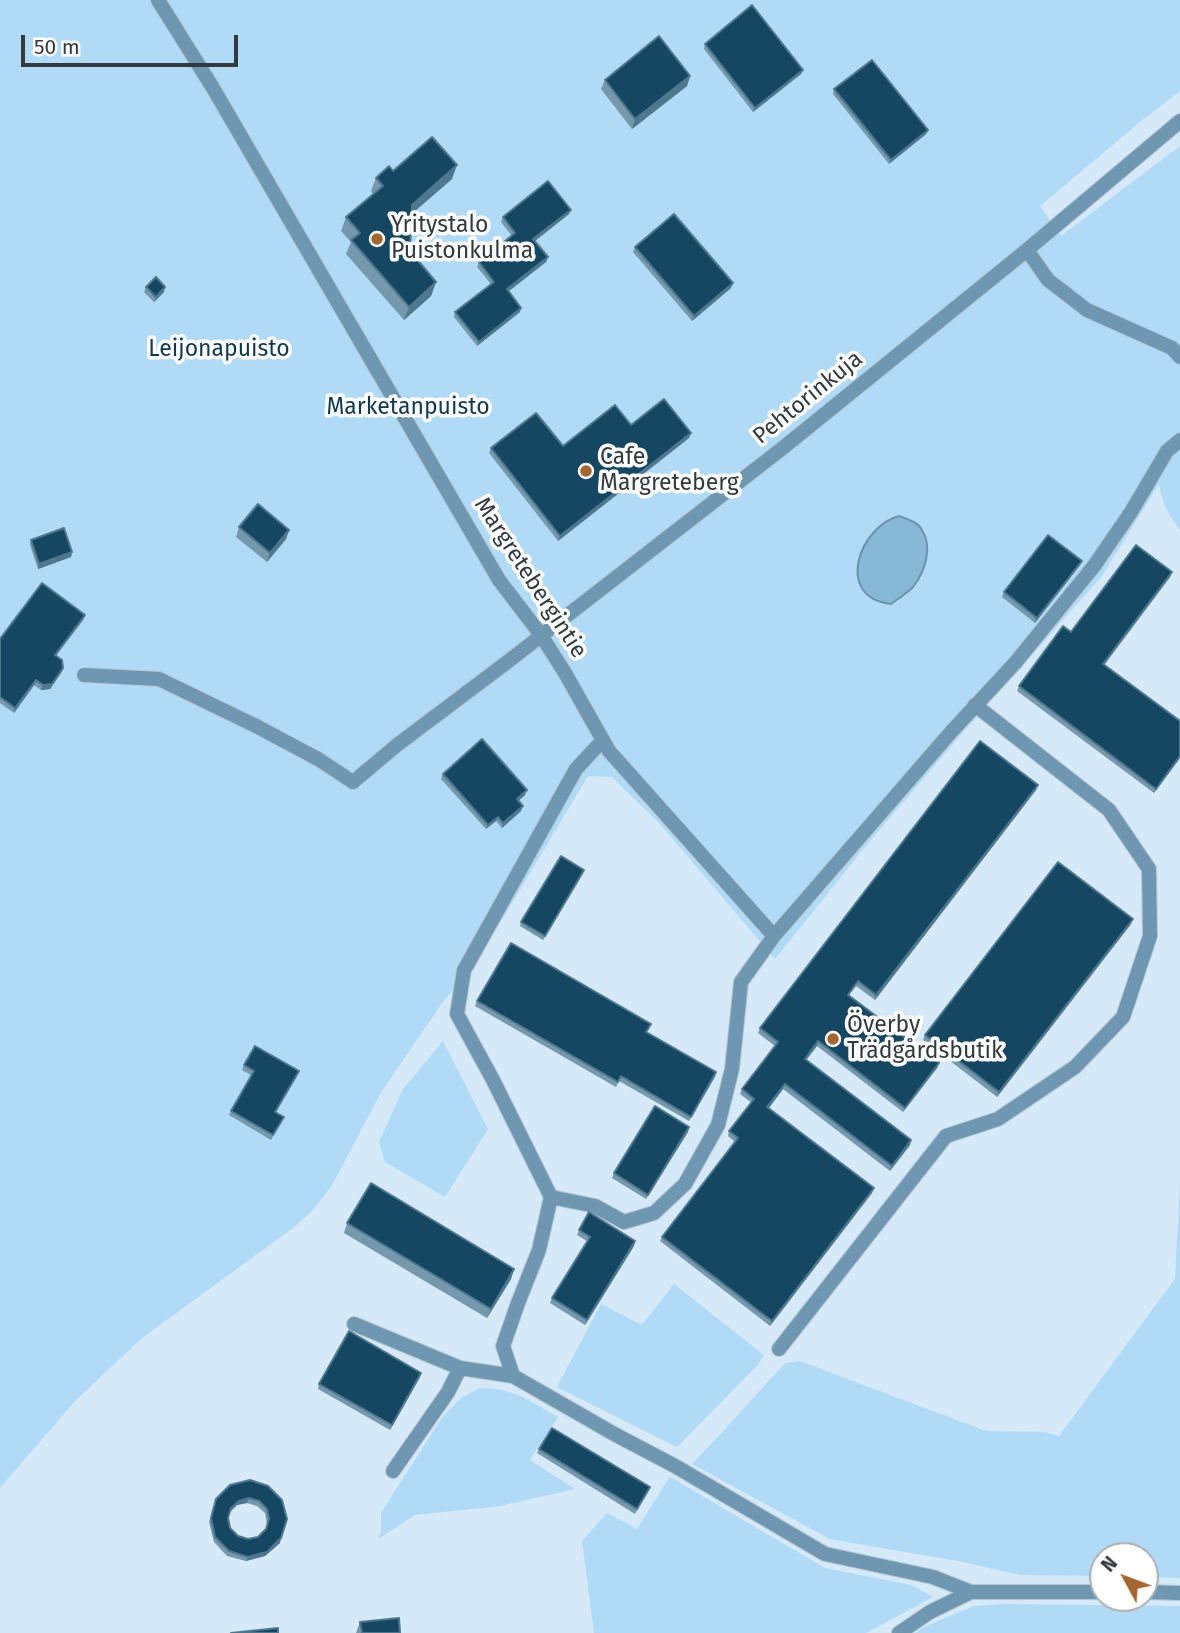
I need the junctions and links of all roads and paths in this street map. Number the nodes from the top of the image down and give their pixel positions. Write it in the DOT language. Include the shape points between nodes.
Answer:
graph roads {
  1 [pos="158,0"];
  2 [pos="1180,121"];
  3 [pos="1027,250"];
  4 [pos="1180,357"];
  5 [pos="1180,440"];
  6 [pos="541,635"];
  7 [pos="84,675"];
  8 [pos="975,705"];
  9 [pos="603,740"];
  10 [pos="774,936"];
  11 [pos="551,1197"];
  12 [pos="354,1324"];
  13 [pos="779,1349"];
  14 [pos="460,1368"];
  15 [pos="513,1376"];
  16 [pos="393,1471"];
  17 [pos="971,1592"];
  18 [pos="1089,1592"];
  19 [pos="1159,1592"];
  20 [pos="1180,1592"];
  21 [pos="899,1633"];
  1 -- 6 [label="street, Margretebergintie" via="499,580"];
  2 -- 3 [label="street, Pehtorinkuja"];
  3 -- 4 [label="street" via="1048,280 1087,310 1172,348"];
  3 -- 6 [label="street, Pehtorinkuja" via="785,447"];
  5 -- 8 [label="street" via="1167,451 1094,566"];
  6 -- 7 [label="street, Pehtorinkuja" via="353,782 257,726 159,680"];
  6 -- 9 [label="street, Margretebergintie"];
  8 -- 10 [label="street"];
  8 -- 13 [label="street" via="1109,810 1149,869 1150,936 1123,1017 1075,1067 998,1119 946,1136"];
  9 -- 10 [label="street, Margretebergintie"];
  9 -- 11 [label="street" via="576,768 464,970 457,1014"];
  10 -- 11 [label="street" via="741,982 732,1069 718,1125 685,1184 654,1213 624,1222 594,1206"];
  11 -- 15 [label="street" via="540,1250 503,1346"];
  12 -- 14 [label="street"];
  14 -- 15 [label="street"];
  14 -- 16 [label="street"];
  15 -- 17 [label="street" via="825,1554 933,1577"];
  17 -- 18 [label="street"];
  17 -- 21 [label="street"];
  19 -- 20 [label="street"];
}
